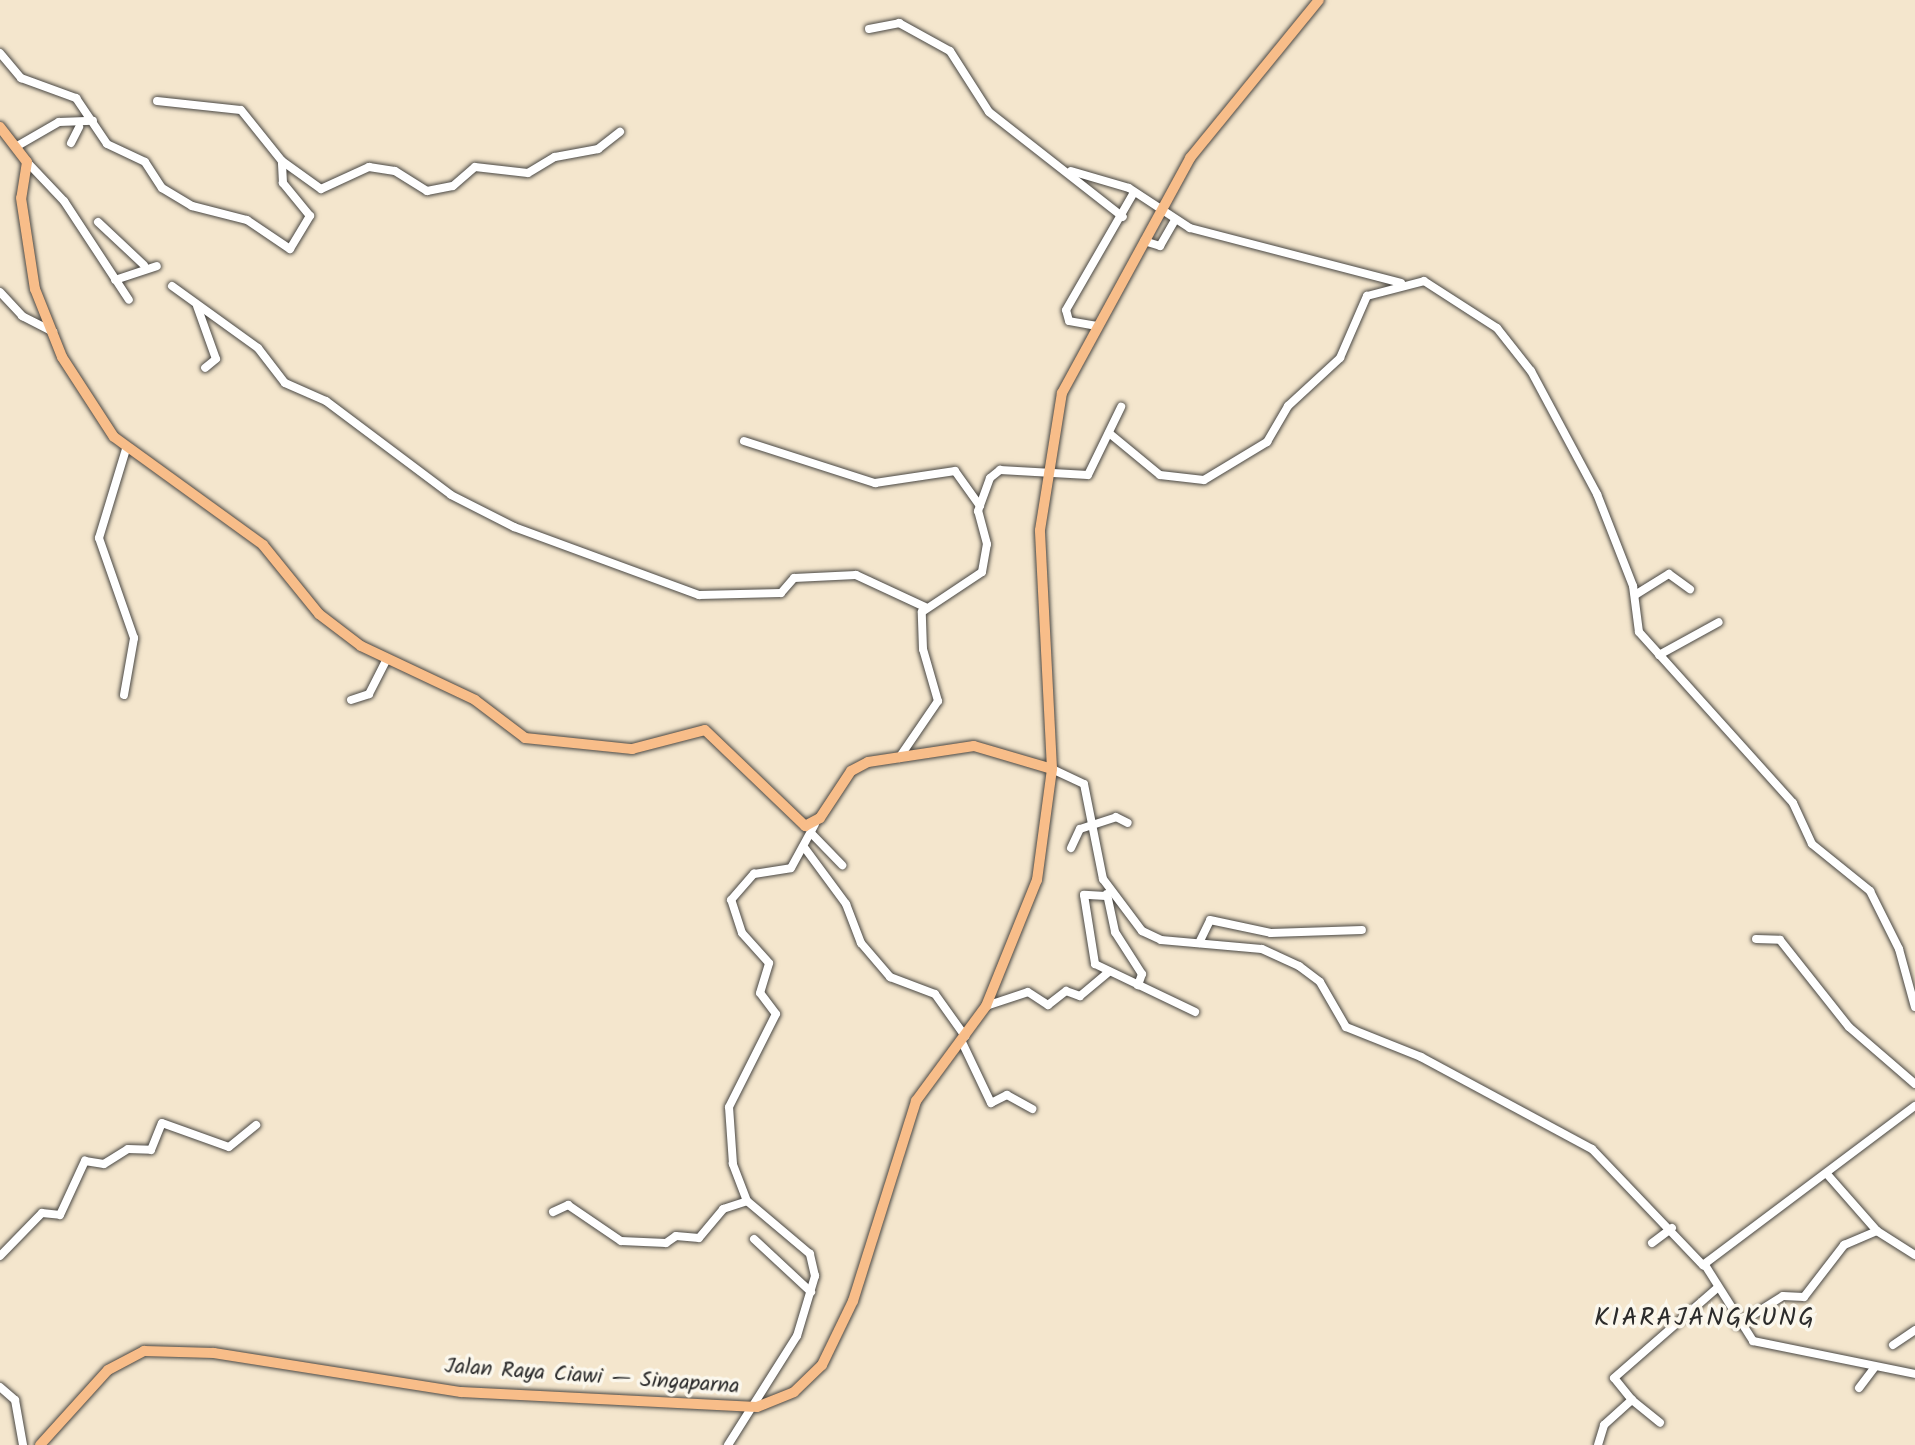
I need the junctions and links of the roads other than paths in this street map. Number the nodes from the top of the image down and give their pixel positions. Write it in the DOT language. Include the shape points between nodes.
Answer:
graph roads {
  1 [pos="1319,0"];
  2 [pos="869,29"];
  3 [pos="0,53"];
  4 [pos="157,101"];
  5 [pos="93,121"];
  6 [pos="0,127"];
  7 [pos="79,127"];
  8 [pos="620,132"];
  9 [pos="71,143"];
  10 [pos="19,145"];
  11 [pos="282,161"];
  12 [pos="27,162"];
  13 [pos="1071,171"];
  14 [pos="1134,192"];
  15 [pos="1158,211"];
  16 [pos="1123,217"];
  17 [pos="1175,220"];
  18 [pos="98,222"];
  19 [pos="1144,241"];
  20 [pos="144,265"];
  21 [pos="157,266"];
  22 [pos="115,280"];
  23 [pos="1402,283"];
  24 [pos="172,286"];
  25 [pos="0,292"];
  26 [pos="129,300"];
  27 [pos="197,306"];
  28 [pos="1097,326"];
  29 [pos="53,332"];
  30 [pos="205,368"];
  31 [pos="1121,407"];
  32 [pos="1109,433"];
  33 [pos="744,441"];
  34 [pos="126,449"];
  35 [pos="1046,472"];
  36 [pos="980,506"];
  37 [pos="1690,589"];
  38 [pos="1635,595"];
  39 [pos="925,607"];
  40 [pos="1719,622"];
  41 [pos="1659,655"];
  42 [pos="386,660"];
  43 [pos="124,695"];
  44 [pos="351,700"];
  45 [pos="896,761"];
  46 [pos="1052,769"];
  47 [pos="1128,823"];
  48 [pos="1091,825"];
  49 [pos="813,828"];
  50 [pos="804,847"];
  51 [pos="1071,848"];
  52 [pos="842,865"];
  53 [pos="1108,893"];
  54 [pos="1362,930"];
  55 [pos="1756,939"];
  56 [pos="1199,943"];
  57 [pos="1109,972"];
  58 [pos="1138,985"];
  59 [pos="986,1006"];
  60 [pos="1915,1007"];
  61 [pos="1195,1012"];
  62 [pos="963,1038"];
  63 [pos="1915,1084"];
  64 [pos="1915,1106"];
  65 [pos="1032,1109"];
  66 [pos="256,1125"];
  67 [pos="1827,1174"];
  68 [pos="747,1201"];
  69 [pos="553,1212"];
  70 [pos="1672,1228"];
  71 [pos="1877,1231"];
  72 [pos="754,1239"];
  73 [pos="1652,1243"];
  74 [pos="1915,1255"];
  75 [pos="0,1256"];
  76 [pos="1705,1265"];
  77 [pos="1716,1289"];
  78 [pos="811,1292"];
  79 [pos="1737,1325"];
  80 [pos="1915,1330"];
  81 [pos="1893,1345"];
  82 [pos="1874,1368"];
  83 [pos="1915,1374"];
  84 [pos="0,1387"];
  85 [pos="1859,1388"];
  86 [pos="1632,1400"];
  87 [pos="757,1407"];
  88 [pos="1660,1423"];
  89 [pos="23,1445"];
  90 [pos="40,1445"];
  91 [pos="728,1445"];
  92 [pos="1598,1445"];
  1 -- 15 [label="main road, Jalan Raya Ciawi — Singaparna" via="1205,137"];
  2 -- 16 [label="street" via="899,23 950,51 989,112"];
  3 -- 5 [label="street" via="21,78 72,94"];
  4 -- 11 [label="street" via="241,110"];
  5 -- 7 [label="street"];
  5 -- 11 [label="street" via="110,147 145,162 175,197 247,220 290,249 310,216 283,183"];
  6 -- 10 [label="main road"];
  7 -- 9 [label="street"];
  7 -- 10 [label="street" via="59,122"];
  8 -- 11 [label="street" via="598,149 555,157 528,173 475,167 453,186 427,191 395,171 369,167 321,189"];
  10 -- 12 [label="main road"];
  12 -- 22 [label="street" via="64,201"];
  12 -- 29 [label="main road" via="21,195 33,279"];
  13 -- 14 [label="street"];
  14 -- 15 [label="street"];
  14 -- 16 [label="street"];
  15 -- 17 [label="street"];
  15 -- 19 [label="main road, Jalan Raya Ciawi — Singaparna"];
  16 -- 28 [label="street" via="1065,313 1071,322"];
  17 -- 19 [label="street" via="1160,246"];
  17 -- 23 [label="street"];
  18 -- 20 [label="street"];
  19 -- 28 [label="main road, Jalan Raya Ciawi — Singaparna"];
  20 -- 21 [label="street"];
  20 -- 22 [label="street"];
  22 -- 26 [label="street"];
  23 -- 32 [label="street" via="1363,299 1338,360 1288,406 1267,442 1204,480 1161,475"];
  23 -- 38 [label="street" via="1432,285 1516,349 1597,494"];
  24 -- 27 [label="street"];
  25 -- 29 [label="street" via="22,316"];
  27 -- 30 [label="street" via="216,359"];
  27 -- 39 [label="street" via="258,348 285,383 326,401 451,495 514,527 699,595 781,593 794,578 856,575"];
  28 -- 35 [label="main road, Jalan Raya Ciawi — Singaparna" via="1062,393"];
  29 -- 34 [label="main road" via="68,366"];
  31 -- 32 [label="street"];
  32 -- 35 [label="street" via="1088,475"];
  33 -- 36 [label="street" via="875,483 945,468 959,473"];
  34 -- 42 [label="main road" via="263,545 319,614"];
  34 -- 43 [label="street" via="99,538 134,638"];
  35 -- 36 [label="street" via="997,470"];
  35 -- 46 [label="main road, Jalan Raya Ciawi — Singaparna" via="1038,579"];
  36 -- 39 [label="street" via="987,544 982,572"];
  37 -- 38 [label="street" via="1671,574"];
  38 -- 41 [label="street" via="1638,630"];
  39 -- 45 [label="street" via="923,649 938,701"];
  40 -- 41 [label="street"];
  41 -- 60 [label="street" via="1793,803 1812,844 1870,891 1899,949"];
  42 -- 44 [label="street" via="369,694"];
  42 -- 49 [label="main road" via="475,700 529,739 632,749 705,730 795,821"];
  45 -- 46 [label="main road" via="974,746"];
  45 -- 49 [label="main road" via="855,767"];
  46 -- 48 [label="street" via="1084,784"];
  46 -- 59 [label="main road, Jalan Raya Ciawi — Singaparna" via="1037,880"];
  47 -- 48 [label="street" via="1116,817"];
  48 -- 51 [label="street" via="1077,832"];
  48 -- 53 [label="street"];
  49 -- 50 [label="street"];
  49 -- 52 [label="street"];
  50 -- 62 [label="street" via="846,904 860,942 890,977 935,994"];
  50 -- 68 [label="street" via="789,870 763,870 737,888 730,904 740,928 769,963 760,993 776,1014 739,1078 728,1114 733,1164"];
  53 -- 56 [label="street" via="1148,936"];
  53 -- 57 [label="street" via="1087,891 1084,900 1095,964"];
  53 -- 58 [label="street" via="1115,932 1142,974"];
  54 -- 56 [label="street" via="1271,933 1210,920"];
  55 -- 63 [label="street" via="1780,940 1849,1027"];
  56 -- 70 [label="street" via="1274,952 1299,966 1320,982 1346,1027 1575,1137"];
  57 -- 58 [label="street"];
  57 -- 59 [label="street" via="1079,996 1064,991 1048,1005 1028,992"];
  58 -- 61 [label="street"];
  59 -- 62 [label="main road, Jalan Raya Ciawi — Singaparna"];
  62 -- 65 [label="street" via="991,1103 1007,1095"];
  62 -- 87 [label="main road, Jalan Raya Ciawi — Singaparna" via="925,1080 892,1163 839,1334 804,1385"];
  64 -- 67 [label="street"];
  66 -- 75 [label="street" via="229,1147 162,1123 151,1150 128,1149 104,1164 85,1161 60,1215 42,1213"];
  67 -- 71 [label="street"];
  67 -- 76 [label="street" via="1772,1207"];
  68 -- 69 [label="street" via="723,1209 699,1238 676,1236 666,1243 620,1241 568,1205"];
  68 -- 78 [label="street" via="810,1254"];
  70 -- 73 [label="street"];
  70 -- 76 [label="street"];
  71 -- 74 [label="street"];
  71 -- 79 [label="street" via="1844,1245 1804,1297 1783,1296"];
  72 -- 78 [label="street"];
  76 -- 77 [label="street"];
  77 -- 79 [label="street"];
  77 -- 86 [label="street" via="1614,1378"];
  78 -- 87 [label="street" via="797,1336"];
  79 -- 82 [label="street" via="1761,1345"];
  80 -- 81 [label="street"];
  82 -- 83 [label="street"];
  82 -- 85 [label="street"];
  84 -- 89 [label="street" via="15,1400"];
  86 -- 88 [label="street"];
  86 -- 92 [label="street" via="1606,1422"];
  87 -- 90 [label="main road, Jalan Raya Ciawi — Singaparna" via="461,1392 156,1350 108,1370"];
  87 -- 91 [label="street"];
}
